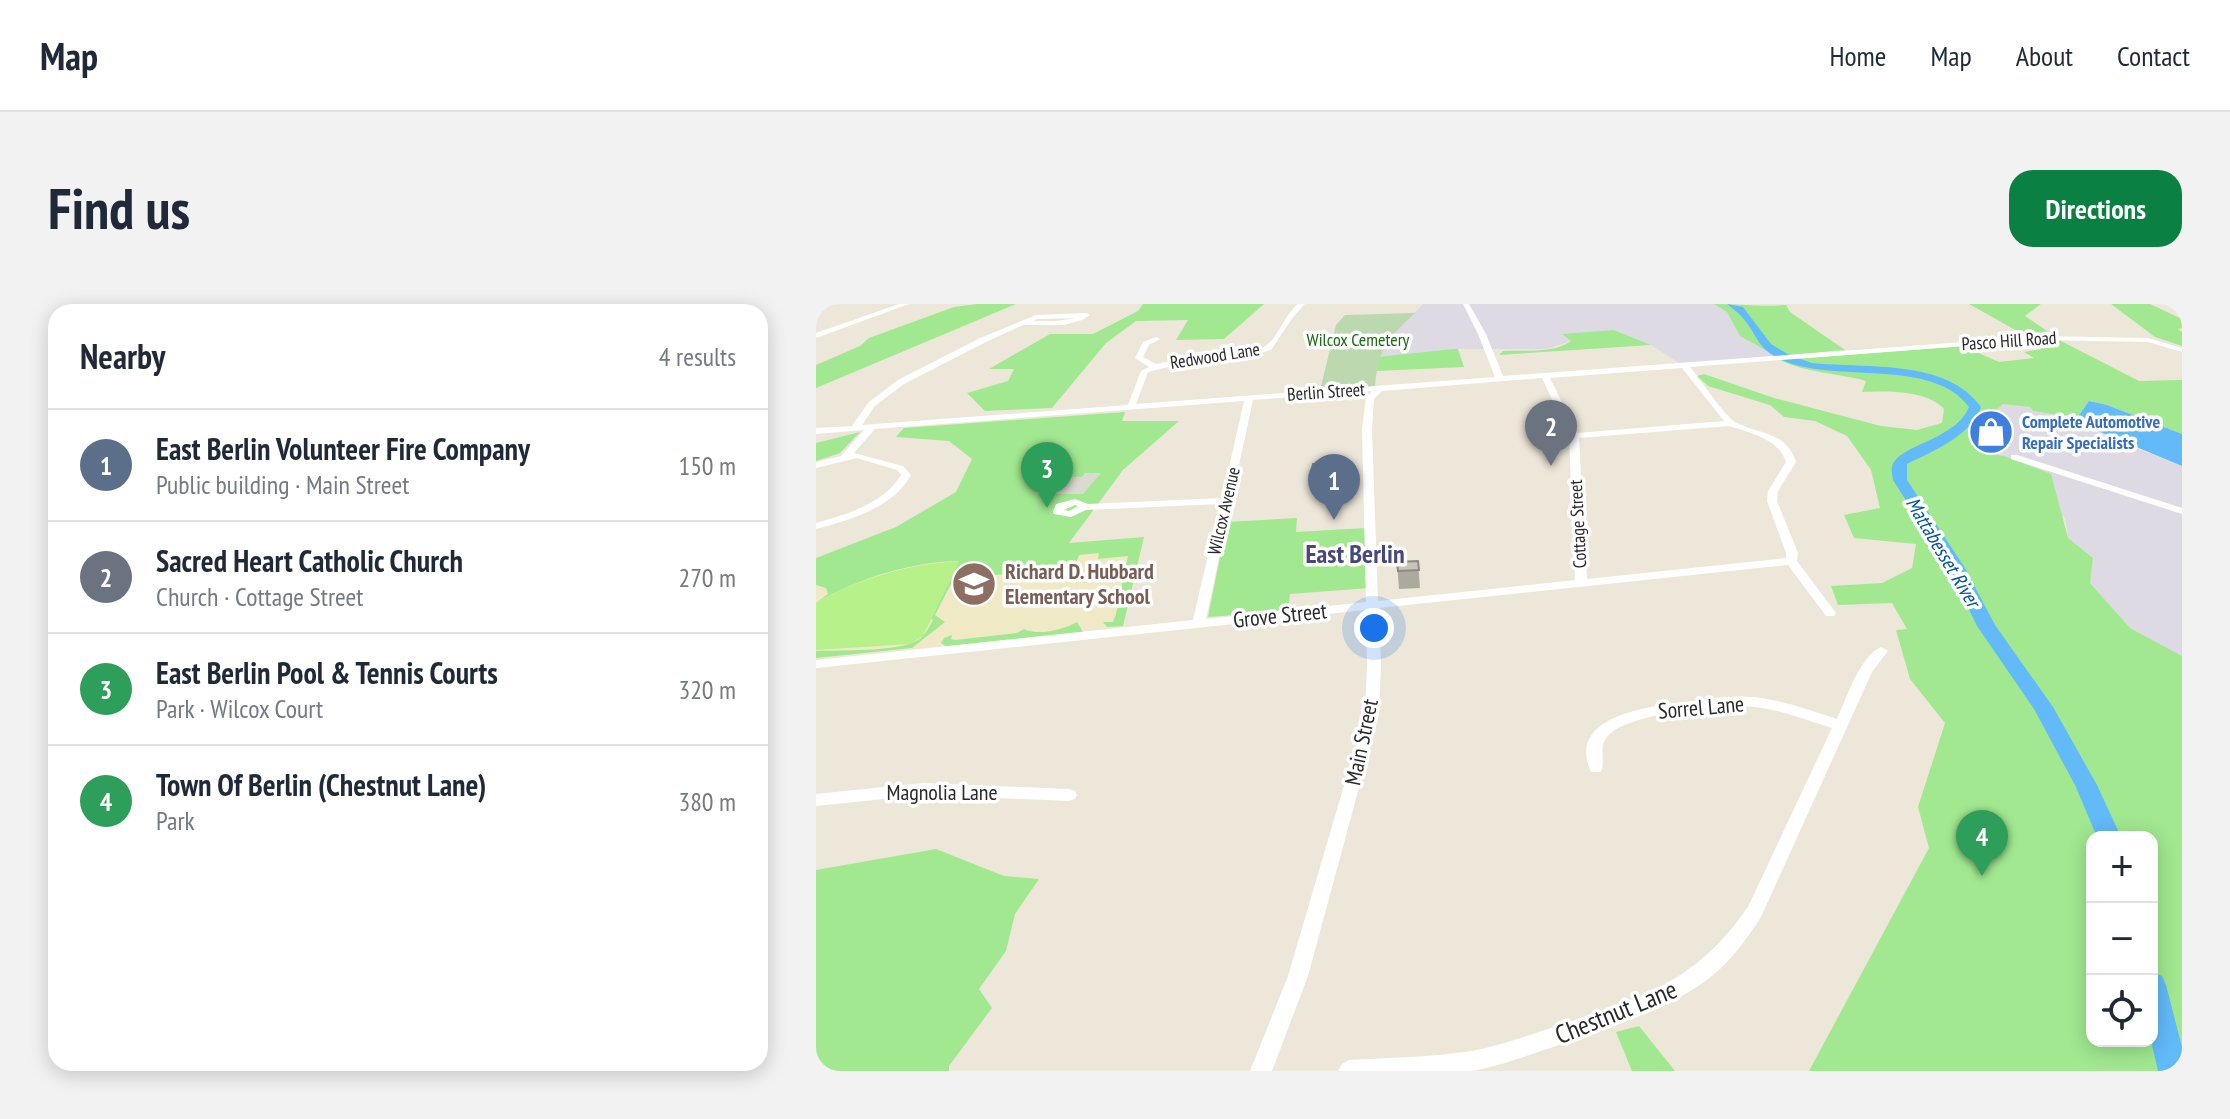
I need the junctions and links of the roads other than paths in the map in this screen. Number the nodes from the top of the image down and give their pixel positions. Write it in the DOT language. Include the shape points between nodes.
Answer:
graph roads {
  1 [pos="906,304"];
  2 [pos="1302,304"];
  3 [pos="1466,304"];
  4 [pos="1022,323"];
  5 [pos="816,336"];
  6 [pos="1156,339"];
  7 [pos="2182,350"];
  8 [pos="1835,354"];
  9 [pos="1684,365"];
  10 [pos="1155,367"];
  11 [pos="1545,376"];
  12 [pos="1500,380"];
  13 [pos="1356,390"];
  14 [pos="1375,393"];
  15 [pos="1249,398"];
  16 [pos="1131,407"];
  17 [pos="1730,423"];
  18 [pos="876,426"];
  19 [pos="855,428"];
  20 [pos="816,431"];
  21 [pos="1574,436"];
  22 [pos="852,455"];
  23 [pos="2014,457"];
  24 [pos="816,465"];
  25 [pos="1227,501"];
  26 [pos="1084,507"];
  27 [pos="2182,511"];
  28 [pos="816,526"];
  29 [pos="1791,561"];
  30 [pos="1581,582"];
  31 [pos="1371,605"];
  32 [pos="1830,613"];
  33 [pos="1199,623"];
  34 [pos="1881,651"];
  35 [pos="816,664"];
  36 [pos="1841,726"];
  37 [pos="1596,768"];
  38 [pos="1069,795"];
  39 [pos="816,800"];
  40 [pos="1261,1071"];
  41 [pos="1349,1071"];
  1 -- 5 [label="street"];
  2 -- 10 [label="street, Redwood Lane" via="1288,315 1267,348"];
  3 -- 12 [label="street"];
  4 -- 4 [label="street" via="1067,321 1086,315 1046,315"];
  4 -- 19 [label="street" via="901,382 872,404"];
  6 -- 10 [label="street" via="1146,344 1139,358"];
  7 -- 8 [label="street, Pasco Hill Road" via="2148,340 2072,337"];
  8 -- 9 [label="street, Berlin Street"];
  9 -- 11 [label="street, Berlin Street"];
  9 -- 17 [label="street"];
  10 -- 16 [label="street, Redwood Lane" via="1141,376"];
  11 -- 12 [label="street, Berlin Street"];
  11 -- 21 [label="street, Cottage Street"];
  12 -- 14 [label="street, Berlin Street"];
  13 -- 14 [label="street"];
  13 -- 14 [label="street, Berlin Street"];
  13 -- 15 [label="street, Berlin Street"];
  14 -- 31 [label="street, Main Street" via="1367,429"];
  15 -- 16 [label="street, Berlin Street"];
  15 -- 25 [label="street, Wilcox Avenue"];
  16 -- 18 [label="street, Berlin Street"];
  17 -- 21 [label="street"];
  17 -- 29 [label="street" via="1771,437 1790,453 1772,501"];
  18 -- 19 [label="street, Berlin Street"];
  18 -- 22 [label="street"];
  19 -- 20 [label="street, Berlin Street"];
  21 -- 30 [label="street, Cottage Street"];
  22 -- 24 [label="street"];
  22 -- 28 [label="street" via="900,468 906,475 903,483 863,509"];
  23 -- 27 [label="street"];
  25 -- 26 [label="street"];
  25 -- 33 [label="street, Wilcox Avenue"];
  29 -- 30 [label="street, Grove Street"];
  29 -- 32 [label="street"];
  30 -- 31 [label="street, Grove Street"];
  31 -- 33 [label="street, Grove Street"];
  31 -- 40 [label="street, Main Street" via="1372,714 1298,976"];
  33 -- 35 [label="street, Grove Street"];
  34 -- 36 [label="street, Chestnut Lane"];
  36 -- 37 [label="street, Sorrel Lane" via="1746,701 1648,712 1618,721 1595,740"];
  36 -- 41 [label="street, Chestnut Lane" via="1755,912 1730,948 1698,977 1641,1006 1513,1051 1473,1060"];
  38 -- 39 [label="street, Magnolia Lane" via="923,789"];
}
